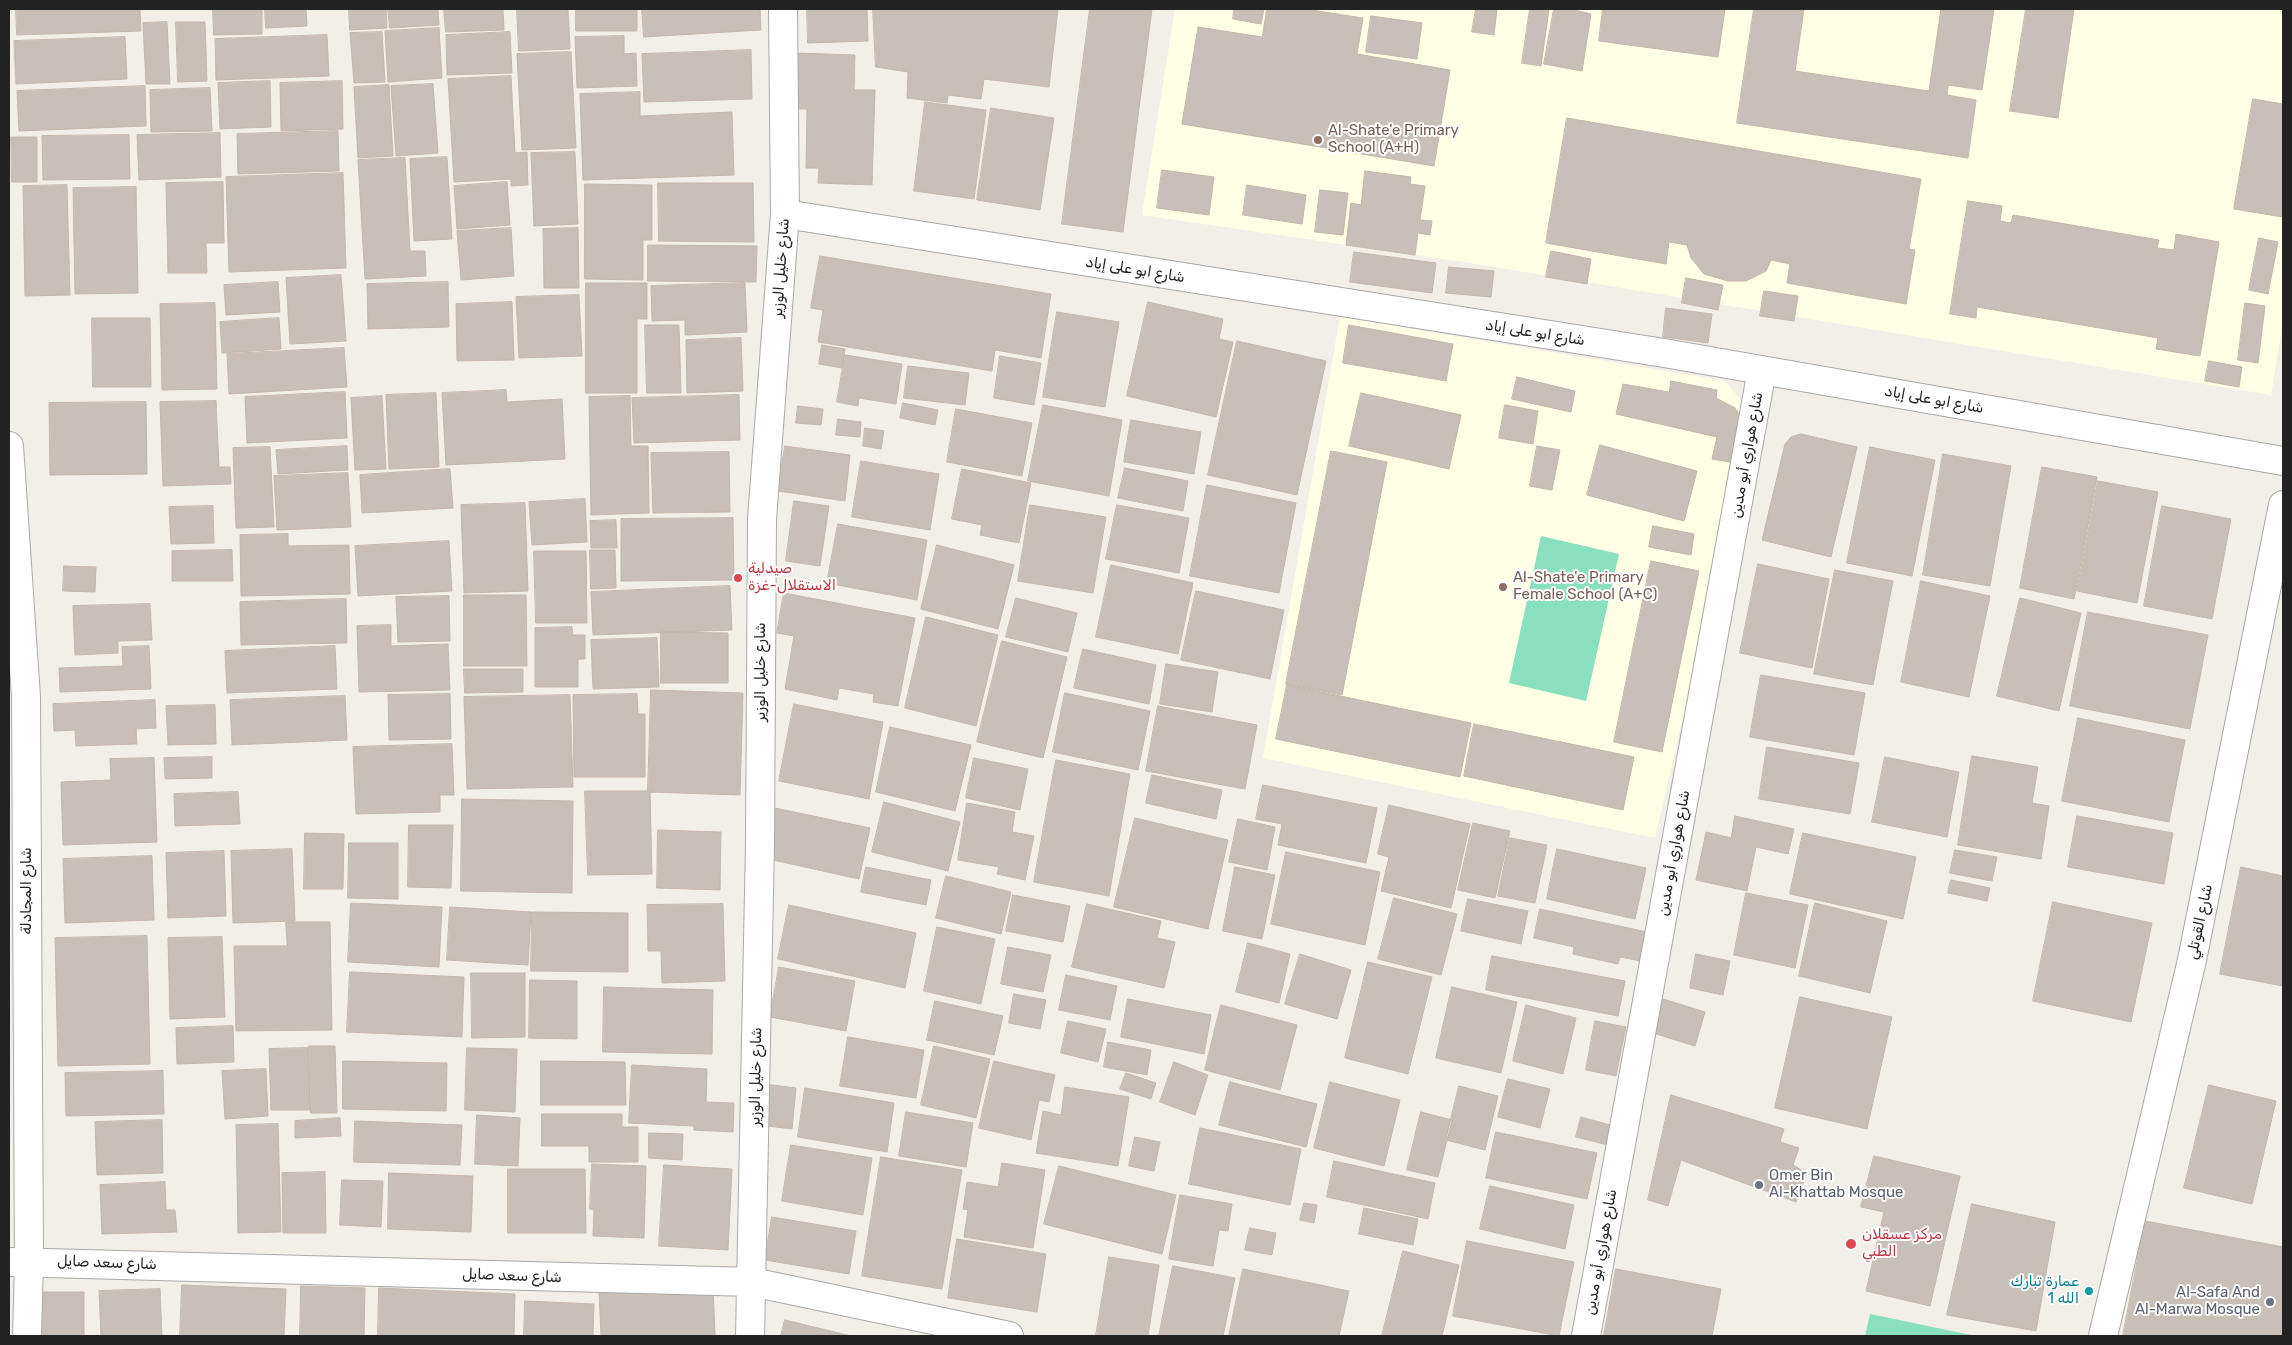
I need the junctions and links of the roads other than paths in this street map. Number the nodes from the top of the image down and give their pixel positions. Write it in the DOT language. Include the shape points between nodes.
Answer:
graph roads {
  1 [pos="783,9"];
  2 [pos="785,214"];
  3 [pos="1762,370"];
  4 [pos="9,446"];
  5 [pos="2283,461"];
  6 [pos="2283,505"];
  7 [pos="19,1262"];
  8 [pos="752,1282"];
  9 [pos="27,1336"];
  10 [pos="750,1336"];
  11 [pos="1009,1336"];
  12 [pos="1586,1336"];
  13 [pos="2103,1336"];
  1 -- 2 [label="street, شارع خليل الوزير"];
  2 -- 3 [label="street, شارع ابو على إياد"];
  2 -- 8 [label="street, شارع خليل الوزير" via="762,519"];
  3 -- 5 [label="street, شارع ابو على إياد"];
  3 -- 12 [label="street, شارع هواري أبو مدين"];
  4 -- 7 [label="street, شارع المجادلة" via="26,697"];
  6 -- 13 [label="street, شارع القوتلي" via="2192,960"];
  7 -- 8 [label="street, شارع سعد صايل"];
  7 -- 9 [label="street, شارع المجادلة"];
  8 -- 10 [label="street, شارع خليل الوزير"];
  8 -- 11 [label="street, شارع سعد صايل"];
}
